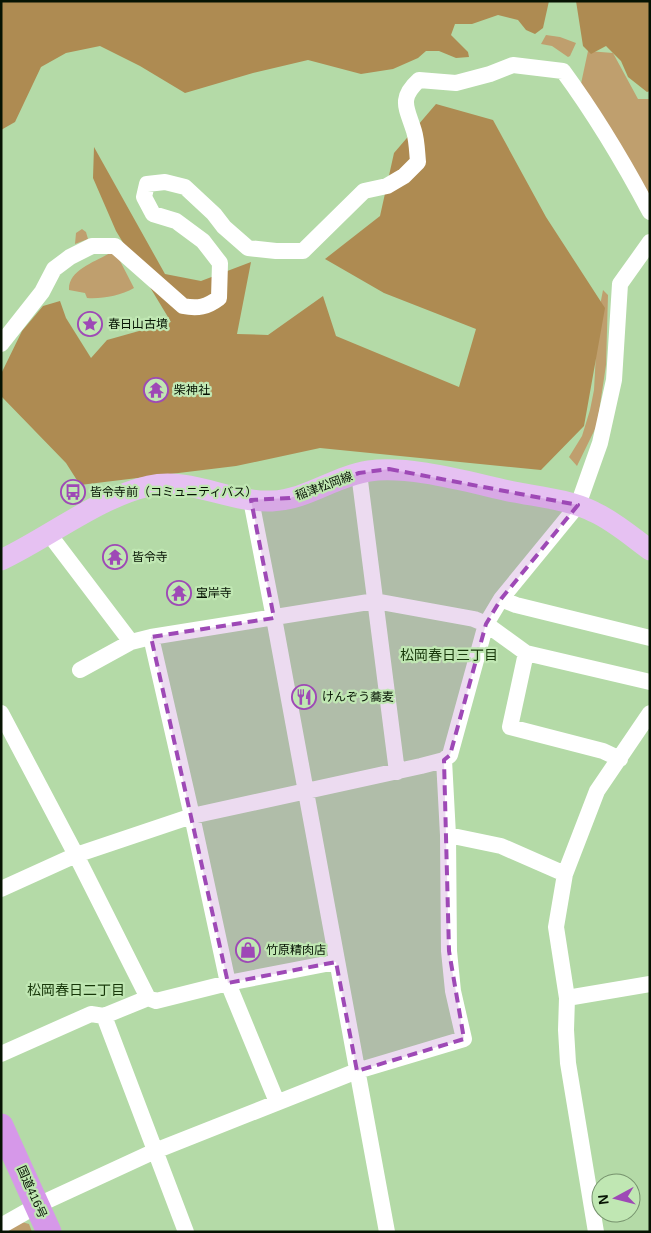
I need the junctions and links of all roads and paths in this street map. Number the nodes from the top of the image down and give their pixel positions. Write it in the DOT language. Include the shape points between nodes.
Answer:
graph roads {
  1 [pos="650,212"];
  2 [pos="650,242"];
  3 [pos="1,344"];
  4 [pos="359,473"];
  5 [pos="250,500"];
  6 [pos="578,505"];
  7 [pos="49,534"];
  8 [pos="650,550"];
  9 [pos="1,560"];
  10 [pos="501,599"];
  11 [pos="374,601"];
  12 [pos="274,618"];
  13 [pos="486,624"];
  14 [pos="152,636"];
  15 [pos="650,638"];
  16 [pos="131,642"];
  17 [pos="526,653"];
  18 [pos="80,670"];
  19 [pos="650,682"];
  20 [pos="1,713"];
  21 [pos="650,713"];
  22 [pos="620,759"];
  23 [pos="444,760"];
  24 [pos="397,772"];
  25 [pos="305,791"];
  26 [pos="192,816"];
  27 [pos="448,835"];
  28 [pos="76,855"];
  29 [pos="565,874"];
  30 [pos="1,889"];
  31 [pos="336,962"];
  32 [pos="228,983"];
  33 [pos="650,984"];
  34 [pos="148,998"];
  35 [pos="567,998"];
  36 [pos="104,1016"];
  37 [pos="1,1054"];
  38 [pos="357,1071"];
  39 [pos="278,1102"];
  40 [pos="1,1126"];
  41 [pos="155,1151"];
  42 [pos="38,1205"];
  43 [pos="1,1226"];
  44 [pos="49,1232"];
  45 [pos="186,1232"];
  46 [pos="387,1232"];
  47 [pos="596,1232"];
  1 -- 3 [label="street" via="621,159 562,71 513,65 456,83 419,80 409,89 405,105 414,130 418,162 387,186 364,191 303,251 248,248 184,187 165,182 148,184 144,197 153,214 176,221 203,241 220,264 219,298 207,306 184,306 115,246 92,246 54,269 42,292"];
  2 -- 6 [label="street" via="620,284 614,380 600,443"];
  4 -- 5 [label="main road, 稲津松岡線" via="290,498"];
  4 -- 6 [label="main road, 稲津松岡線" via="389,469 411,471"];
  4 -- 11 [label="street"];
  5 -- 7 [label="main road, 稲津松岡線" via="186,484 150,486 106,502"];
  5 -- 12 [label="street"];
  6 -- 8 [label="main road, 稲津松岡線" via="606,518"];
  6 -- 10 [label="street"];
  7 -- 9 [label="main road, 稲津松岡線"];
  7 -- 16 [label="street"];
  10 -- 13 [label="street"];
  10 -- 15 [label="street"];
  11 -- 12 [label="street"];
  11 -- 13 [label="street"];
  11 -- 24 [label="street"];
  12 -- 14 [label="street"];
  12 -- 25 [label="street"];
  13 -- 17 [label="street"];
  13 -- 23 [label="street" via="450,755"];
  14 -- 16 [label="street"];
  14 -- 26 [label="street"];
  16 -- 18 [label="street"];
  17 -- 19 [label="street"];
  17 -- 22 [label="street" via="510,727 602,751"];
  20 -- 28 [label="street"];
  21 -- 22 [label="street"];
  22 -- 29 [label="street" via="597,791"];
  23 -- 24 [label="street"];
  23 -- 27 [label="street"];
  24 -- 25 [label="street"];
  25 -- 26 [label="street"];
  25 -- 31 [label="street"];
  26 -- 28 [label="street"];
  26 -- 32 [label="street"];
  27 -- 29 [label="street" via="502,846"];
  27 -- 38 [label="street" via="449,951 464,1039"];
  28 -- 30 [label="street"];
  28 -- 34 [label="street"];
  29 -- 35 [label="street" via="556,927"];
  31 -- 32 [label="street"];
  31 -- 38 [label="street"];
  32 -- 34 [label="street" via="156,1001"];
  32 -- 39 [label="street"];
  33 -- 35 [label="street"];
  34 -- 36 [label="street"];
  35 -- 47 [label="street" via="568,1063"];
  36 -- 37 [label="street" via="91,1014"];
  36 -- 41 [label="street"];
  38 -- 39 [label="street"];
  38 -- 46 [label="street"];
  39 -- 41 [label="street"];
  40 -- 42 [label="highway, 国道416号"];
  41 -- 42 [label="street"];
  41 -- 45 [label="street"];
  42 -- 43 [label="street"];
  42 -- 44 [label="highway, 国道416号"];
}
